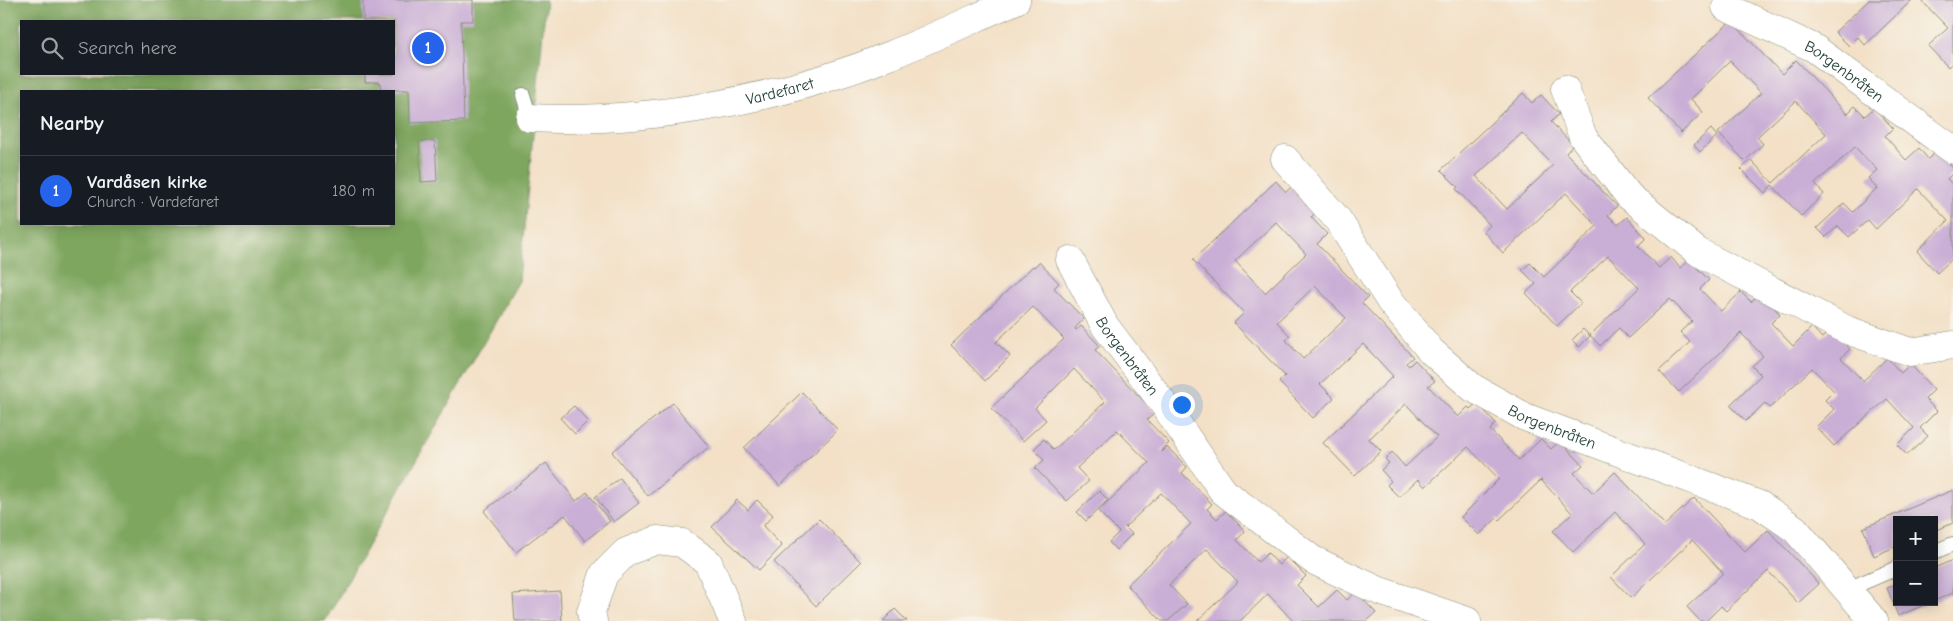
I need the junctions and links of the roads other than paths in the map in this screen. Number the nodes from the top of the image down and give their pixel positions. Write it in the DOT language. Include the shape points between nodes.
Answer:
graph roads {
  1 [pos="1016,0"];
  2 [pos="1726,7"];
  3 [pos="1565,89"];
  4 [pos="527,106"];
  5 [pos="1953,150"];
  6 [pos="1285,158"];
  7 [pos="1070,260"];
  8 [pos="1953,345"];
  9 [pos="1953,544"];
  10 [pos="1938,550"];
  11 [pos="1893,570"];
  12 [pos="1848,589"];
  13 [pos="593,621"];
  14 [pos="733,621"];
  15 [pos="1467,621"];
  16 [pos="1874,621"];
  1 -- 4 [label="street, Vardefaret" via="890,55 765,96 673,112 568,120"];
  2 -- 5 [label="street, Borgenbråten" via="1814,48"];
  3 -- 8 [label="street" via="1583,137 1629,196 1698,252 1847,330 1910,352"];
  6 -- 12 [label="street, Borgenbråten" via="1338,220 1390,301 1432,351 1473,388 1525,416 1760,505 1795,529"];
  7 -- 15 [label="street, Borgenbråten" via="1105,326 1222,490 1313,560 1377,590"];
  9 -- 10 [label="lane"];
  11 -- 12 [label="lane"];
  12 -- 16 [label="street, Borgenbråten"];
  13 -- 14 [label="street" via="591,612 604,574 626,552 657,540 682,543 708,562"];
}
